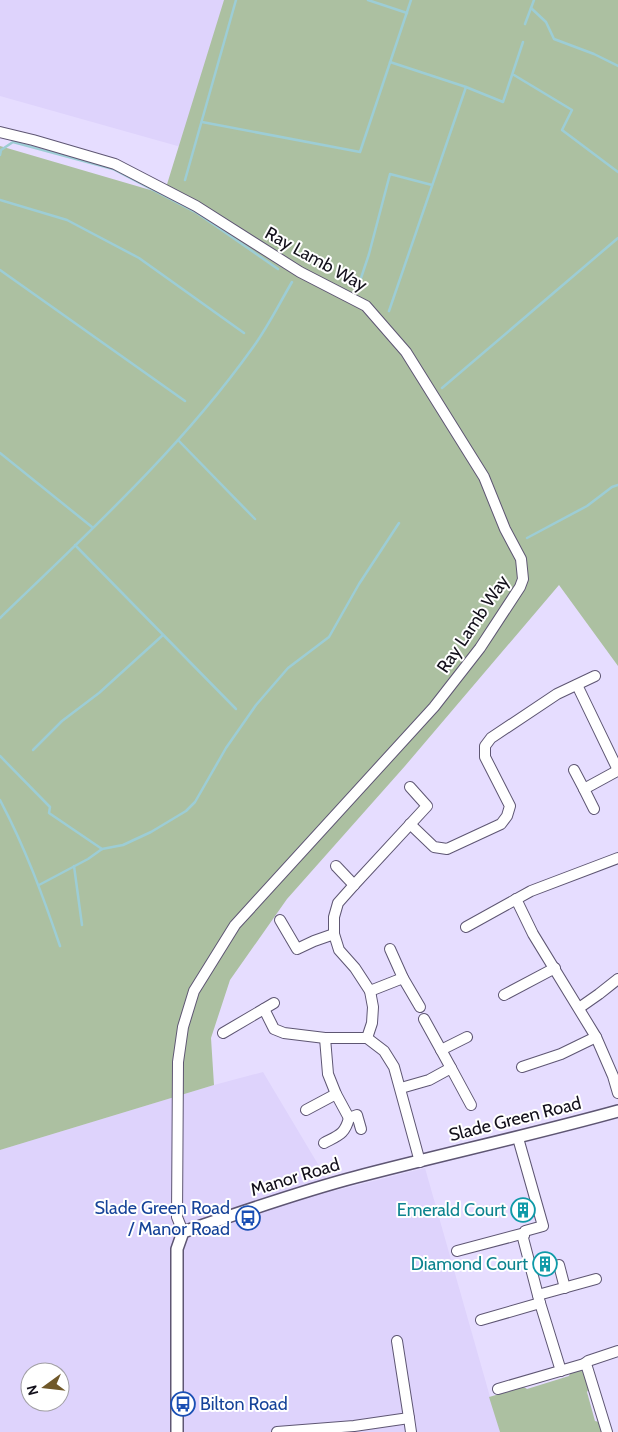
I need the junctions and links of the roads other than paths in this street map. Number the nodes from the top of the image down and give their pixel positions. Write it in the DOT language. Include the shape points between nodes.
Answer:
graph roads {
  1 [pos="0,132"];
  2 [pos="595,676"];
  3 [pos="577,685"];
  4 [pos="574,770"];
  5 [pos="618,770"];
  6 [pos="410,787"];
  7 [pos="584,789"];
  8 [pos="594,809"];
  9 [pos="410,824"];
  10 [pos="618,858"];
  11 [pos="336,866"];
  12 [pos="354,885"];
  13 [pos="516,899"];
  14 [pos="280,920"];
  15 [pos="466,928"];
  16 [pos="334,934"];
  17 [pos="390,949"];
  18 [pos="555,968"];
  19 [pos="403,978"];
  20 [pos="618,979"];
  21 [pos="370,991"];
  22 [pos="504,994"];
  23 [pos="274,1003"];
  24 [pos="420,1008"];
  25 [pos="579,1008"];
  26 [pos="264,1009"];
  27 [pos="424,1020"];
  28 [pos="223,1033"];
  29 [pos="467,1037"];
  30 [pos="596,1037"];
  31 [pos="325,1038"];
  32 [pos="368,1038"];
  33 [pos="441,1050"];
  34 [pos="522,1066"];
  35 [pos="452,1068"];
  36 [pos="401,1088"];
  37 [pos="618,1093"];
  38 [pos="336,1094"];
  39 [pos="471,1105"];
  40 [pos="306,1110"];
  41 [pos="618,1111"];
  42 [pos="349,1118"];
  43 [pos="361,1130"];
  44 [pos="518,1138"];
  45 [pos="324,1143"];
  46 [pos="420,1162"];
  47 [pos="183,1232"];
  48 [pos="524,1235"];
  49 [pos="457,1251"];
  50 [pos="559,1265"];
  51 [pos="596,1279"];
  52 [pos="565,1288"];
  53 [pos="539,1299"];
  54 [pos="481,1320"];
  55 [pos="397,1340"];
  56 [pos="618,1351"];
  57 [pos="584,1364"];
  58 [pos="561,1371"];
  59 [pos="498,1389"];
  60 [pos="409,1418"];
  61 [pos="177,1432"];
  62 [pos="277,1432"];
  63 [pos="411,1432"];
  64 [pos="607,1432"];
  1 -- 47 [label="street, Ray Lamb Way" via="115,164 196,206 300,272 366,306 406,352 484,477 521,559 523,579 520,587 480,648 434,706 235,925 194,992 178,1062 177,1217"];
  2 -- 3 [label="street"];
  3 -- 5 [label="street"];
  3 -- 9 [label="street" via="510,724 485,746 485,757 510,806 501,824 447,849 434,847"];
  4 -- 7 [label="street"];
  5 -- 7 [label="street"];
  6 -- 9 [label="street" via="427,806"];
  7 -- 8 [label="street"];
  9 -- 12 [label="street"];
  10 -- 13 [label="street"];
  11 -- 12 [label="street"];
  12 -- 16 [label="street" via="338,903"];
  13 -- 15 [label="street"];
  13 -- 18 [label="street"];
  14 -- 16 [label="street" via="297,949"];
  16 -- 21 [label="street" via="340,950"];
  17 -- 19 [label="street"];
  18 -- 22 [label="street"];
  18 -- 25 [label="street"];
  19 -- 21 [label="street"];
  19 -- 24 [label="street"];
  20 -- 25 [label="street"];
  21 -- 32 [label="street" via="373,1007"];
  23 -- 26 [label="street"];
  25 -- 30 [label="street"];
  26 -- 28 [label="street"];
  26 -- 31 [label="street" via="274,1029 296,1036"];
  27 -- 33 [label="street"];
  29 -- 33 [label="street"];
  30 -- 34 [label="street" via="561,1054"];
  30 -- 37 [label="street"];
  31 -- 32 [label="street"];
  31 -- 38 [label="street" via="328,1074"];
  32 -- 36 [label="street" via="384,1051"];
  33 -- 35 [label="street"];
  35 -- 36 [label="street" via="430,1080"];
  35 -- 39 [label="street"];
  36 -- 46 [label="street"];
  38 -- 40 [label="street"];
  38 -- 42 [label="street"];
  41 -- 44 [label="street, Slade Green Road"];
  42 -- 43 [label="street" via="357,1115"];
  42 -- 45 [label="street" via="346,1129"];
  44 -- 46 [label="street, Slade Green Road"];
  44 -- 48 [label="street" via="543,1226 525,1231"];
  46 -- 47 [label="street, Manor Road" via="322,1186"];
  47 -- 61 [label="street" via="177,1249"];
  48 -- 49 [label="street"];
  48 -- 53 [label="street" via="522,1238"];
  50 -- 52 [label="street"];
  51 -- 52 [label="street"];
  52 -- 53 [label="street"];
  53 -- 54 [label="street"];
  53 -- 58 [label="street"];
  55 -- 60 [label="street"];
  56 -- 57 [label="street"];
  57 -- 58 [label="street"];
  57 -- 64 [label="street"];
  58 -- 59 [label="street"];
  60 -- 62 [label="street"];
  60 -- 63 [label="street"];
}
